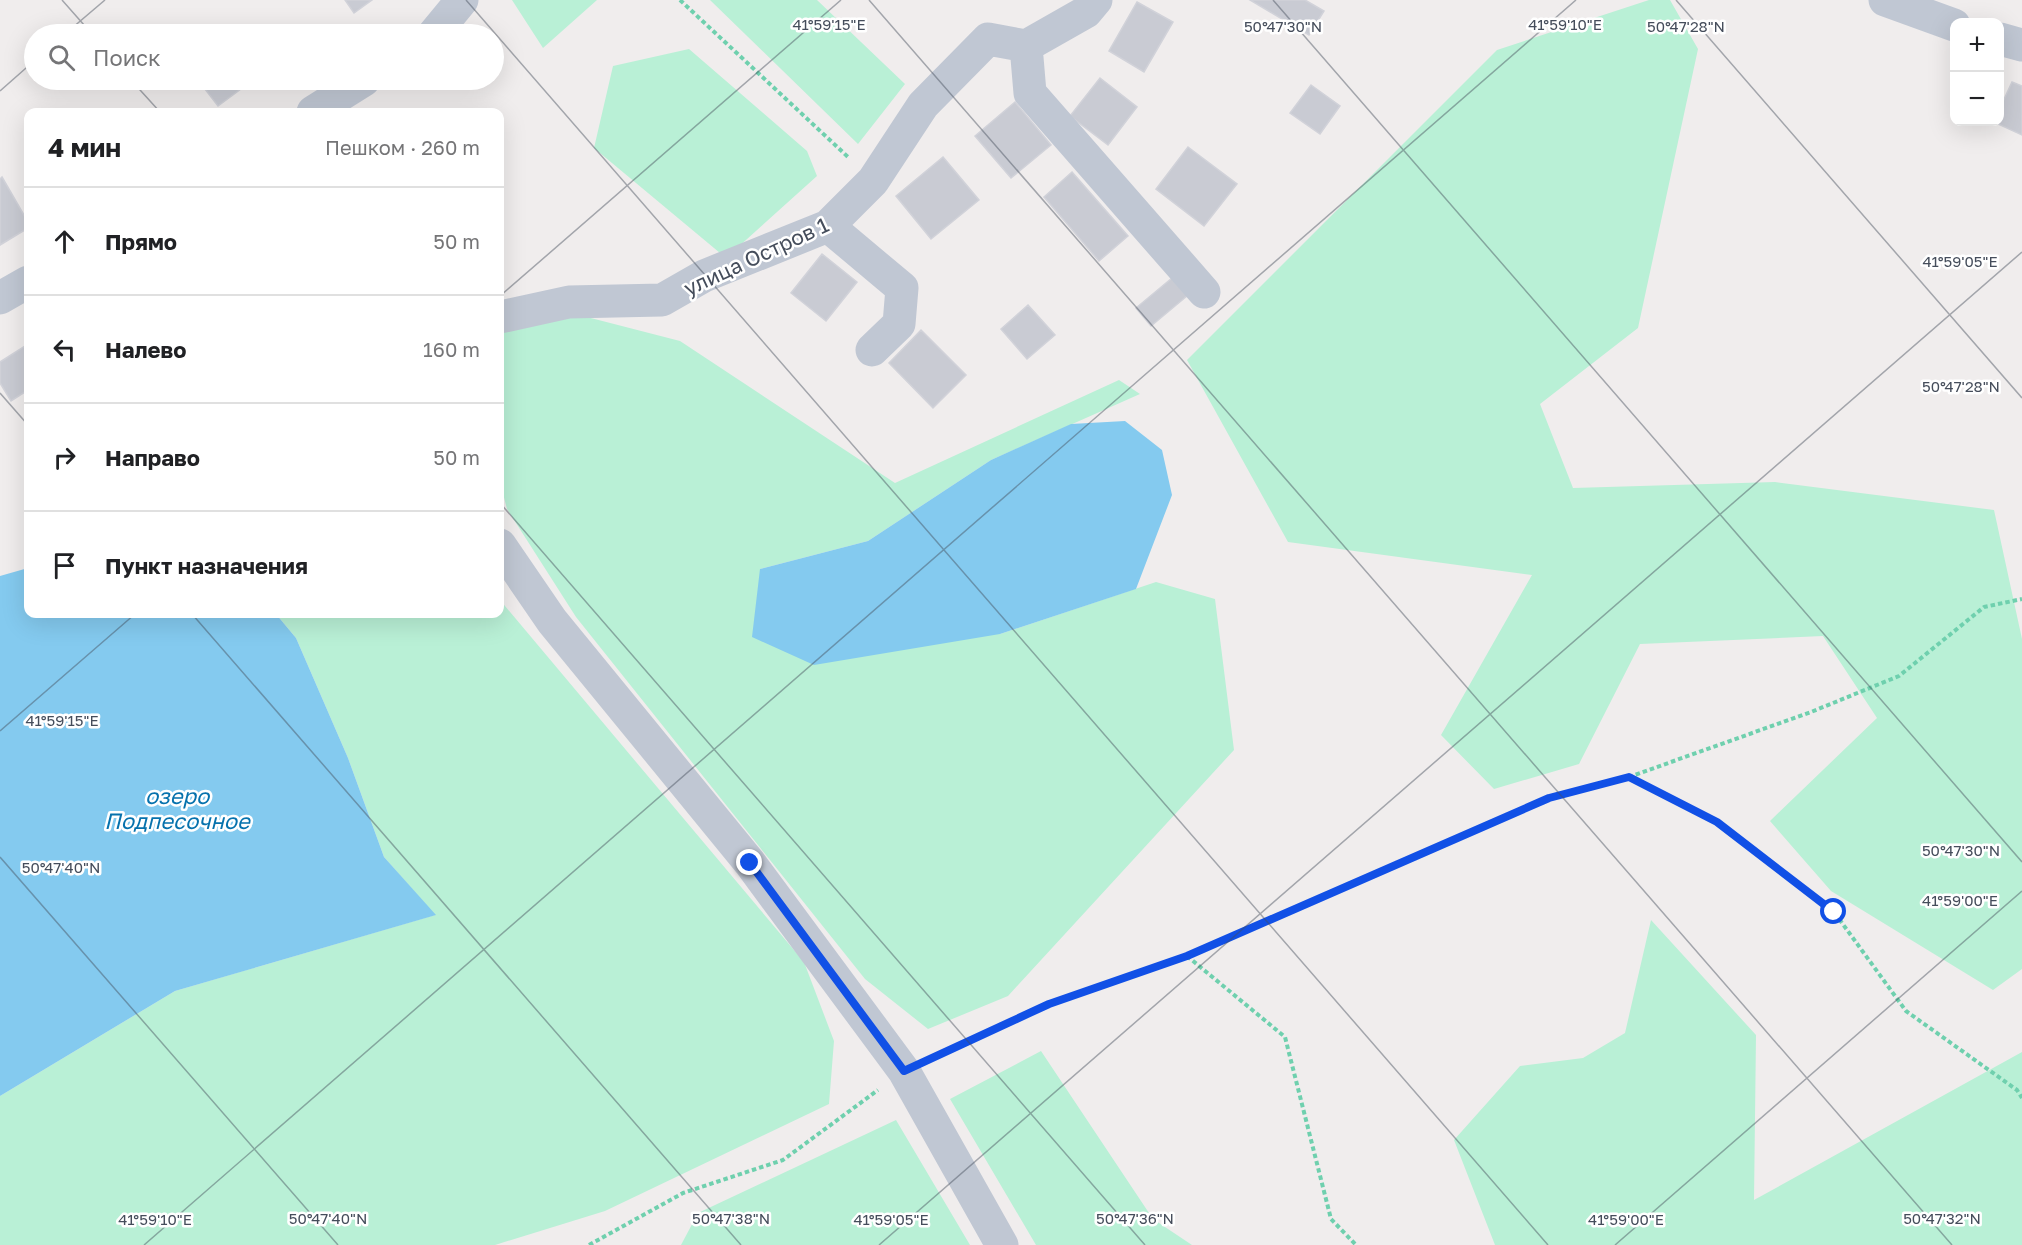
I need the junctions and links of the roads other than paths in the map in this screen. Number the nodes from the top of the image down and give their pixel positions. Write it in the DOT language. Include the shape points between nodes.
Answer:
graph roads {
  1 [pos="462,0"];
  2 [pos="1096,0"];
  3 [pos="1885,0"];
  4 [pos="443,24"];
  5 [pos="1950,24"];
  6 [pos="2004,40"];
  7 [pos="2022,45"];
  8 [pos="1026,46"];
  9 [pos="348,90"];
  10 [pos="319,108"];
  11 [pos="828,226"];
  12 [pos="24,284"];
  13 [pos="1204,292"];
  14 [pos="0,298"];
  15 [pos="504,316"];
  16 [pos="872,350"];
  17 [pos="504,550"];
  18 [pos="1002,1245"];
  1 -- 4 [label="street"];
  2 -- 8 [label="street" via="1086,12"];
  3 -- 5 [label="street"];
  6 -- 7 [label="street"];
  8 -- 11 [label="street, улица Остров 1" via="988,39 923,105 873,182"];
  8 -- 13 [label="street" via="1030,93"];
  9 -- 10 [label="street"];
  11 -- 15 [label="street, улица Остров 1" via="704,276 662,300 569,302"];
  11 -- 16 [label="street" via="902,288 899,324"];
  12 -- 14 [label="street"];
  17 -- 18 [label="street" via="552,621 750,863 904,1071"];
}
